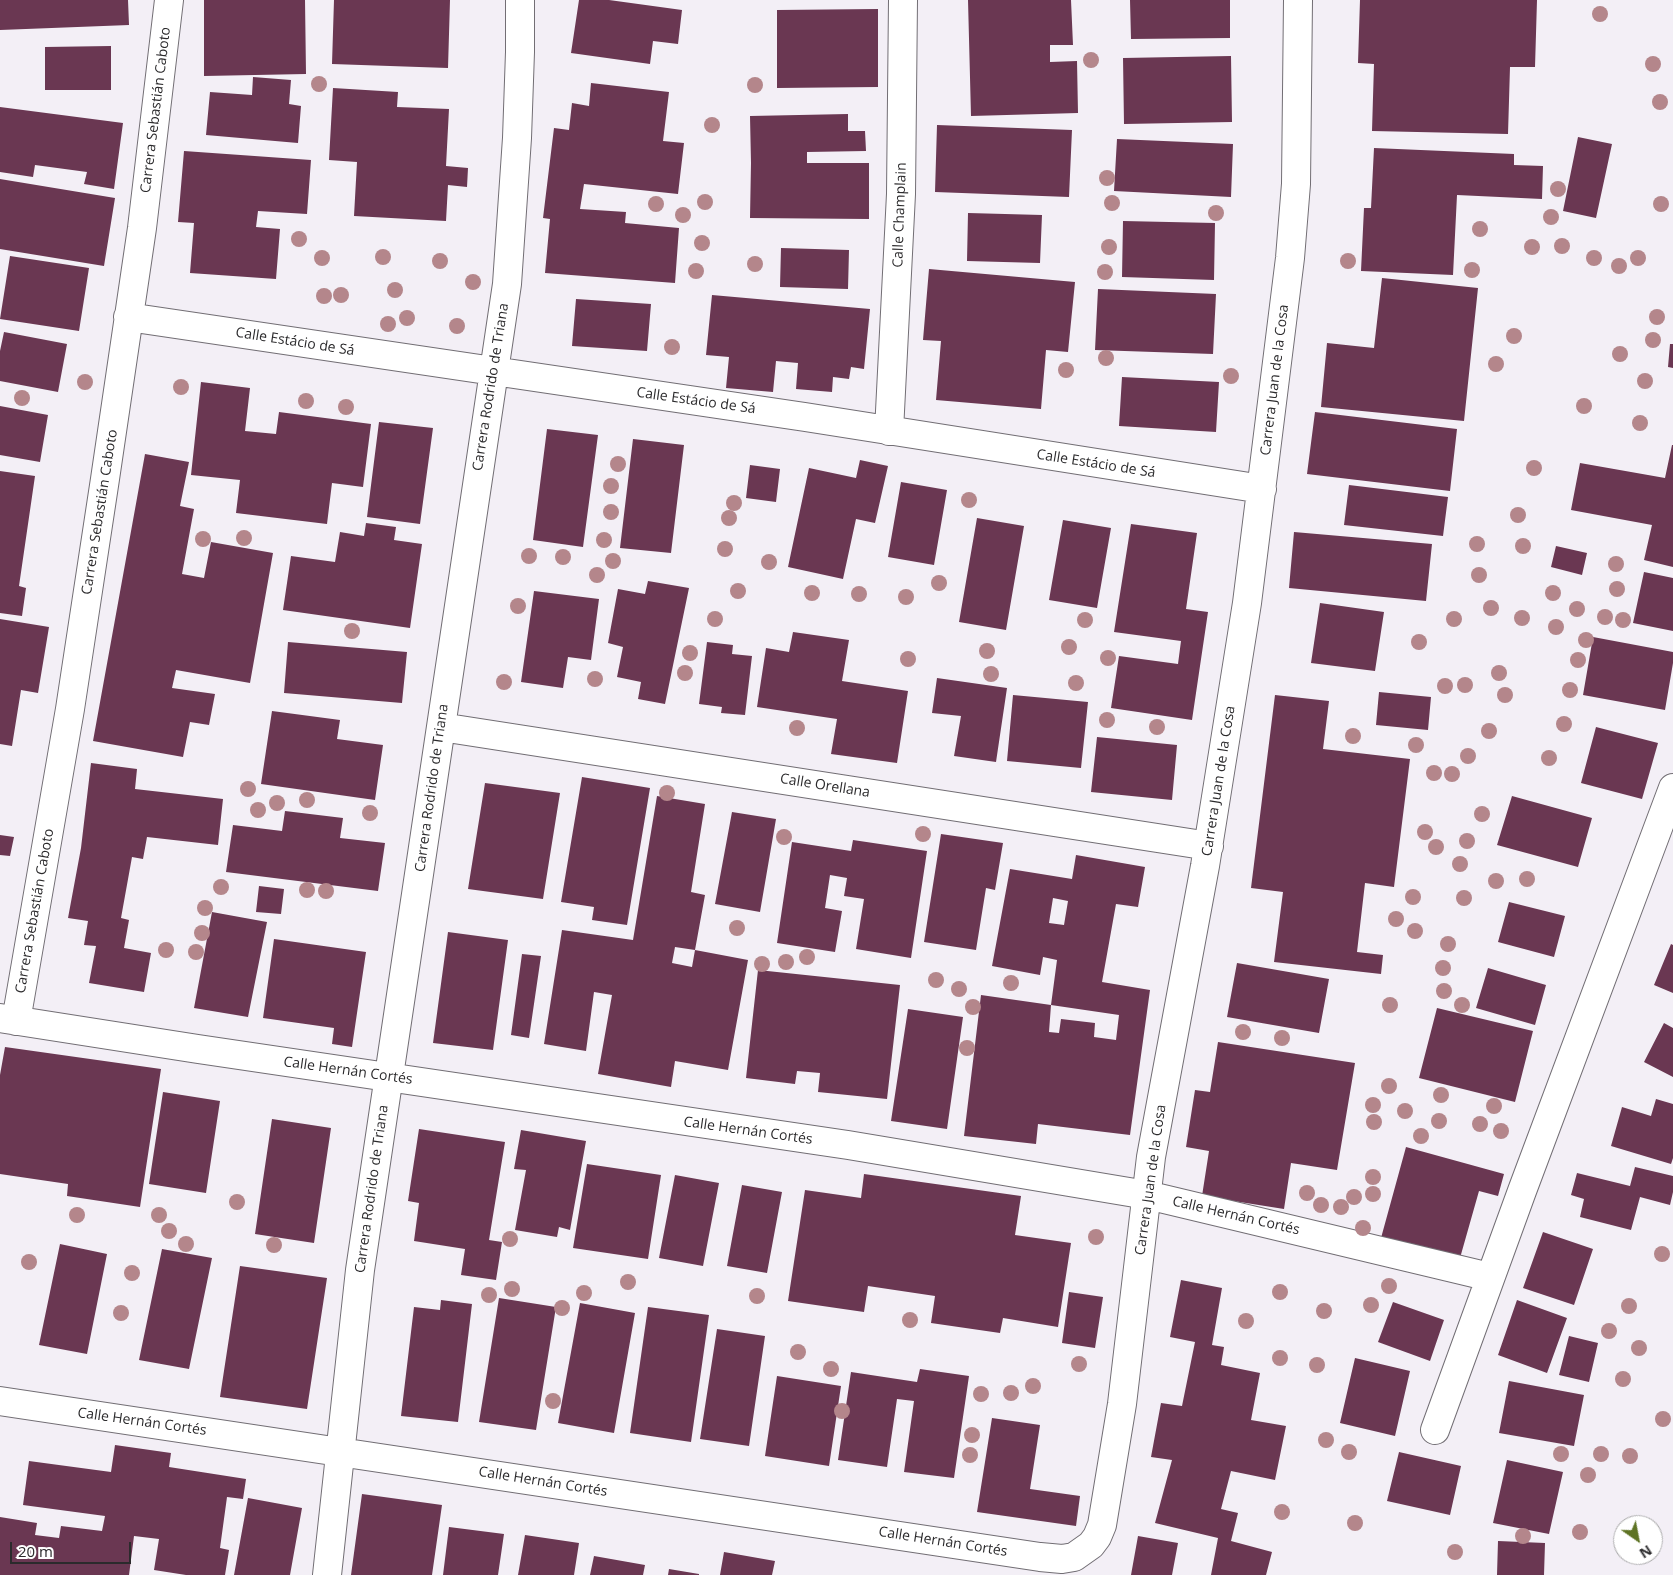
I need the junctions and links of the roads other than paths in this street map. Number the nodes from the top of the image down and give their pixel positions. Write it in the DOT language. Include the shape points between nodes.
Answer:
graph roads {
  1 [pos="169,0"];
  2 [pos="520,0"];
  3 [pos="903,0"];
  4 [pos="1298,0"];
  5 [pos="128,317"];
  6 [pos="494,372"];
  7 [pos="889,430"];
  8 [pos="1262,490"];
  9 [pos="441,727"];
  10 [pos="1673,788"];
  11 [pos="1209,846"];
  12 [pos="8,1020"];
  13 [pos="389,1077"];
  14 [pos="1147,1195"];
  15 [pos="1490,1278"];
  16 [pos="0,1400"];
  17 [pos="1435,1430"];
  18 [pos="340,1452"];
  19 [pos="1084,1550"];
  20 [pos="327,1575"];
  1 -- 5 [label="street, Carrera Sebastián Caboto"];
  2 -- 6 [label="street, Carrera Rodrido de Triana" via="517,138 507,284"];
  3 -- 7 [label="street, Calle Champlain" via="901,194"];
  4 -- 8 [label="street, Carrera Juan de la Cosa" via="1296,184"];
  5 -- 6 [label="street, Calle Estácio de Sá"];
  5 -- 12 [label="street, Carrera Sebastián Caboto" via="70,710"];
  6 -- 7 [label="street, Calle Estácio de Sá"];
  6 -- 9 [label="street, Carrera Rodrido de Triana"];
  7 -- 8 [label="street, Calle Estácio de Sá"];
  8 -- 11 [label="street, Carrera Juan de la Cosa"];
  9 -- 11 [label="street, Calle Orellana"];
  9 -- 13 [label="street, Carrera Rodrido de Triana"];
  10 -- 15 [label="street"];
  11 -- 14 [label="street, Carrera Juan de la Cosa"];
  12 -- 13 [label="street, Calle Hernán Cortés"];
  13 -- 14 [label="street, Calle Hernán Cortés" via="848,1145"];
  13 -- 18 [label="street, Carrera Rodrido de Triana" via="360,1270"];
  14 -- 15 [label="street, Calle Hernán Cortés"];
  14 -- 19 [label="street, Carrera Juan de la Cosa" via="1122,1404 1102,1525 1097,1537"];
  15 -- 17 [label="street"];
  16 -- 18 [label="street, Calle Hernán Cortés"];
  18 -- 19 [label="street, Calle Hernán Cortés" via="1040,1557 1062,1559 1074,1557"];
  18 -- 20 [label="street, Carrera Rodrido de Triana"];
}
